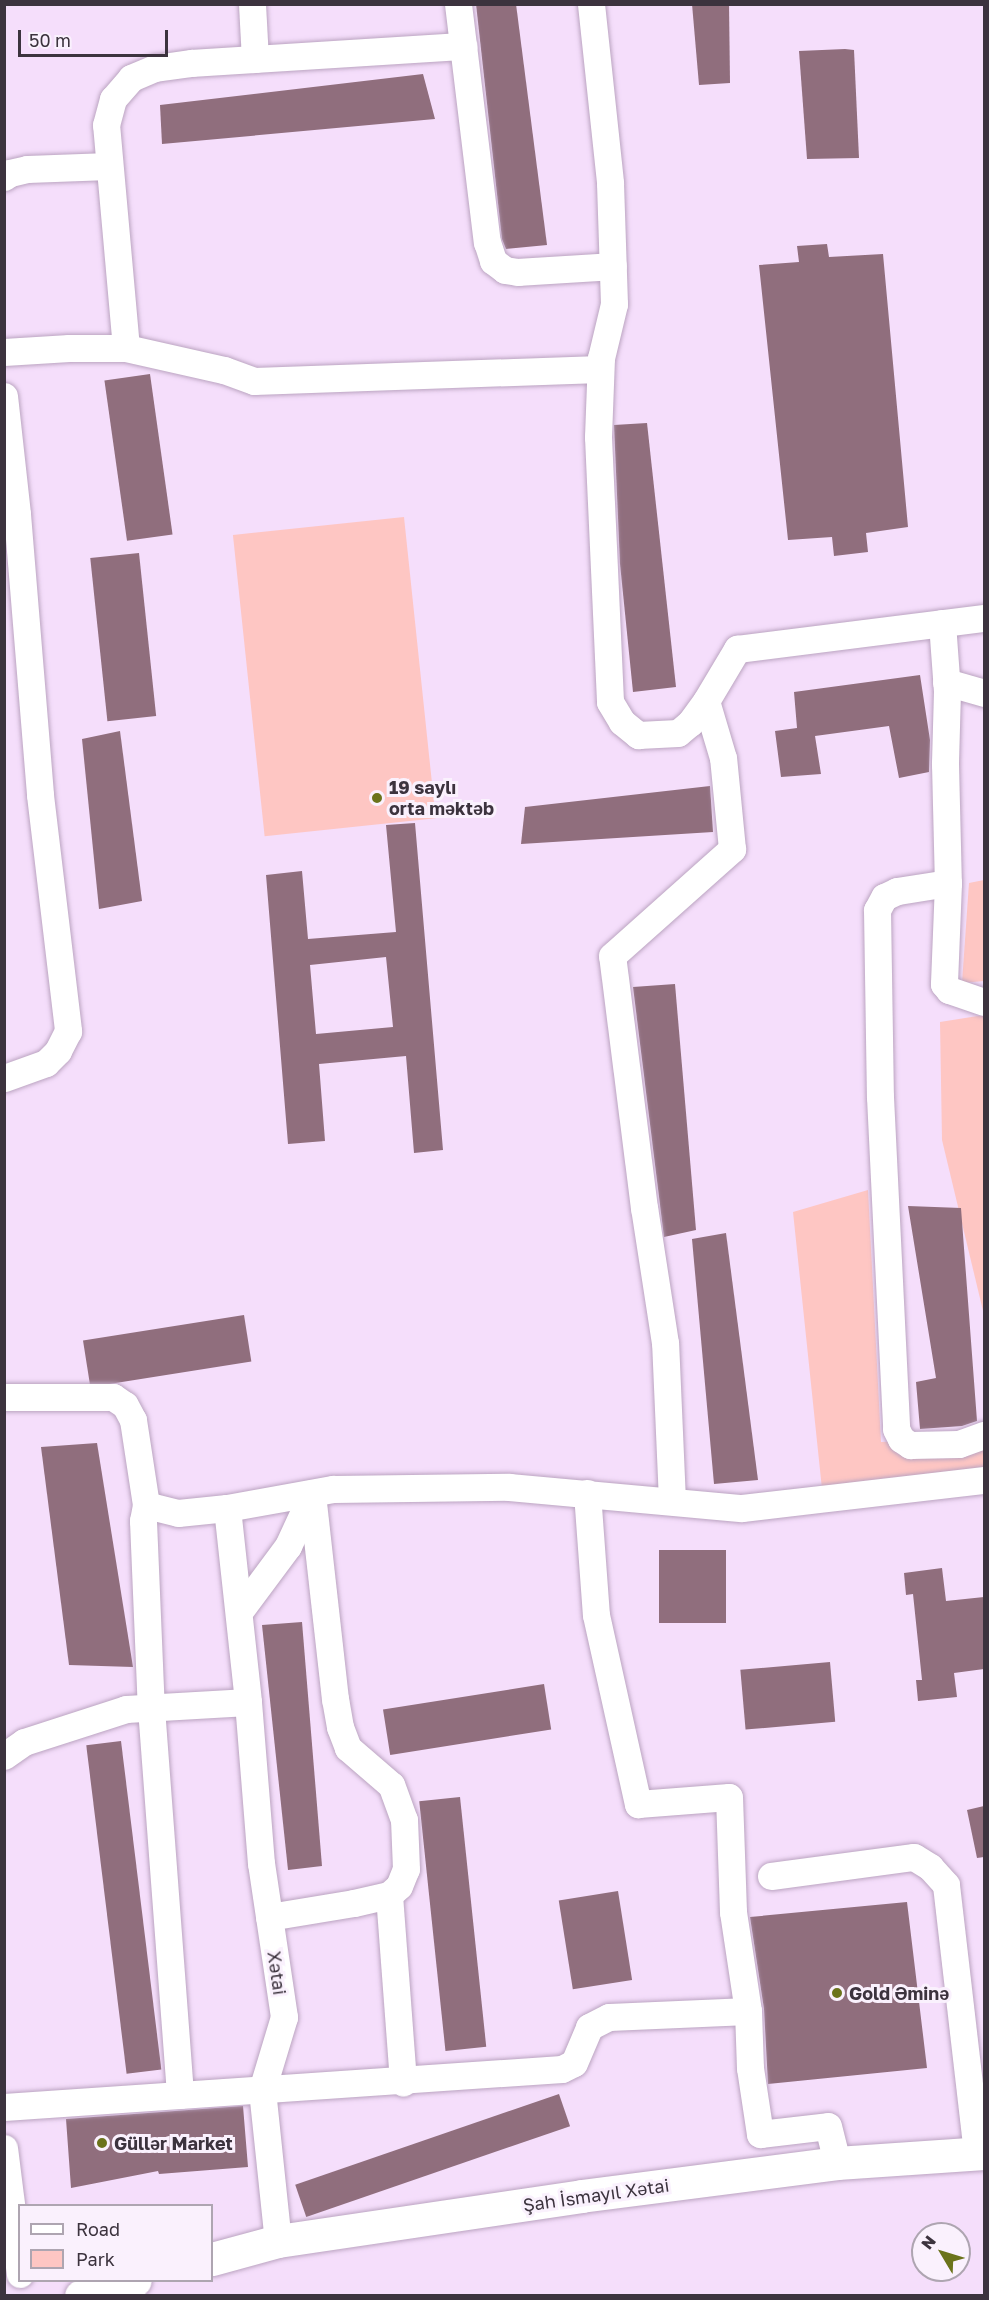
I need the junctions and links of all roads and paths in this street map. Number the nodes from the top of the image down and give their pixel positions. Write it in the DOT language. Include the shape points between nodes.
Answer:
graph roads {
  1 [pos="252,4"];
  2 [pos="458,4"];
  3 [pos="591,4"];
  4 [pos="463,46"];
  5 [pos="255,59"];
  6 [pos="109,166"];
  7 [pos="4,177"];
  8 [pos="613,266"];
  9 [pos="126,348"];
  10 [pos="4,352"];
  11 [pos="600,369"];
  12 [pos="4,396"];
  13 [pos="984,618"];
  14 [pos="942,623"];
  15 [pos="946,682"];
  16 [pos="984,693"];
  17 [pos="706,702"];
  18 [pos="948,883"];
  19 [pos="984,1002"];
  20 [pos="4,1078"];
  21 [pos="4,1397"];
  22 [pos="984,1435"];
  23 [pos="984,1480"];
  24 [pos="312,1493"];
  25 [pos="587,1494"];
  26 [pos="672,1502"];
  27 [pos="147,1505"];
  28 [pos="227,1508"];
  29 [pos="239,1612"];
  30 [pos="248,1702"];
  31 [pos="151,1708"];
  32 [pos="5,1757"];
  33 [pos="771,1876"];
  34 [pos="389,1895"];
  35 [pos="269,1917"];
  36 [pos="748,2011"];
  37 [pos="403,2082"];
  38 [pos="262,2090"];
  39 [pos="180,2096"];
  40 [pos="4,2107"];
  41 [pos="4,2148"];
  42 [pos="981,2153"];
  43 [pos="837,2163"];
  44 [pos="278,2241"];
  45 [pos="18,2258"];
  46 [pos="213,2259"];
  47 [pos="128,2282"];
  48 [pos="81,2295"];
  1 -- 5 [label="street"];
  2 -- 4 [label="street"];
  3 -- 8 [label="street" via="610,183"];
  4 -- 5 [label="street"];
  4 -- 8 [label="street" via="493,261 505,270 519,272"];
  5 -- 6 [label="street" via="155,68 130,78 113,99 106,125"];
  6 -- 7 [label="street" via="27,169"];
  6 -- 9 [label="street"];
  8 -- 11 [label="street" via="614,304"];
  9 -- 10 [label="street"];
  9 -- 11 [label="street" via="254,381"];
  11 -- 17 [label="street" via="598,437 610,702 621,722 638,735 678,733"];
  12 -- 20 [label="street" via="40,795 68,1031 58,1051 46,1063"];
  13 -- 14 [label="street"];
  14 -- 15 [label="street"];
  14 -- 17 [label="street" via="737,649"];
  15 -- 16 [label="street"];
  15 -- 18 [label="street"];
  17 -- 26 [label="street" via="723,758 732,849 612,956 665,1343"];
  18 -- 19 [label="street" via="944,984 949,990"];
  18 -- 22 [label="street" via="897,891 884,897 877,910 880,1097 896,1429 910,1445 959,1444"];
  21 -- 27 [label="street" via="113,1397 125,1405 133,1420"];
  23 -- 26 [label="street" via="742,1508"];
  24 -- 25 [label="street" via="509,1487"];
  24 -- 28 [label="street"];
  24 -- 29 [label="street" via="288,1546"];
  24 -- 34 [label="street" via="334,1699 344,1740 358,1758 391,1785 404,1820 406,1869 399,1886"];
  25 -- 26 [label="street"];
  25 -- 36 [label="street" via="596,1615 638,1804 729,1797 733,1912"];
  27 -- 28 [label="street" via="178,1512"];
  27 -- 31 [label="street" via="143,1521"];
  28 -- 29 [label="street, Xətai"];
  29 -- 30 [label="street, Xətai"];
  30 -- 31 [label="street"];
  30 -- 35 [label="street, Xətai"];
  31 -- 32 [label="street" via="126,1709 66,1727 24,1743"];
  31 -- 39 [label="street"];
  33 -- 42 [label="street" via="914,1857 930,1867 946,1885"];
  34 -- 35 [label="street"];
  34 -- 37 [label="street"];
  35 -- 38 [label="street, Xətai" via="284,2017"];
  36 -- 37 [label="street" via="609,2017 590,2027 574,2063 562,2069"];
  36 -- 43 [label="street" via="750,2068 760,2134 828,2126"];
  37 -- 38 [label="street"];
  38 -- 39 [label="street"];
  38 -- 44 [label="street, Xətai"];
  39 -- 40 [label="street"];
  41 -- 45 [label="street"];
  42 -- 43 [label="main road, Şah İsmayıl Xətai"];
  43 -- 44 [label="main road, Şah İsmayıl Xətai"];
  44 -- 46 [label="main road, Şah İsmayıl Xətai"];
  47 -- 48 [label="main road"];
}
